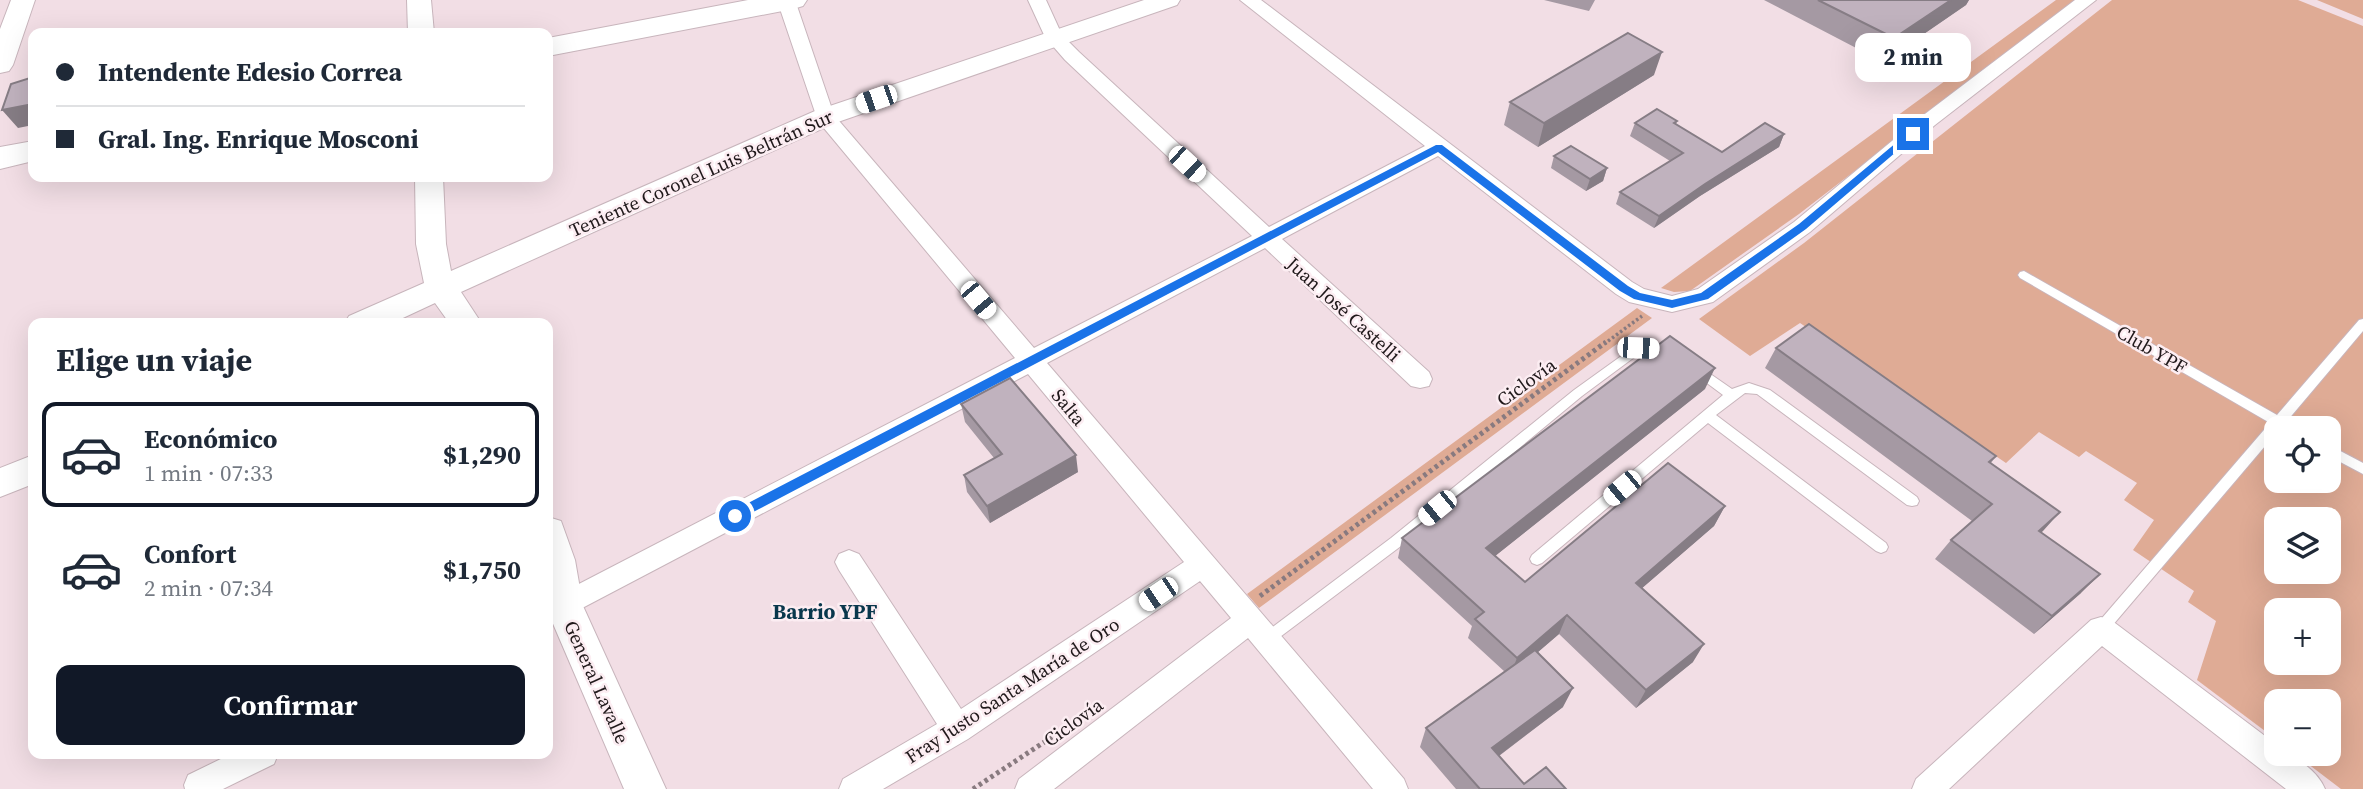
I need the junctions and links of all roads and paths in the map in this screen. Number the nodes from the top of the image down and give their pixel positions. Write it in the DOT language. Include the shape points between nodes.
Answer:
graph roads {
  1 [pos="23,0"];
  2 [pos="419,0"];
  3 [pos="788,0"];
  4 [pos="1037,0"];
  5 [pos="1168,0"];
  6 [pos="1249,0"];
  7 [pos="2087,0"];
  8 [pos="421,28"];
  9 [pos="1054,37"];
  10 [pos="553,46"];
  11 [pos="0,65"];
  12 [pos="825,117"];
  13 [pos="1439,148"];
  14 [pos="28,152"];
  15 [pos="0,158"];
  16 [pos="429,182"];
  17 [pos="1264,237"];
  18 [pos="2024,275"];
  19 [pos="441,287"];
  20 [pos="1661,303"];
  21 [pos="373,318"];
  22 [pos="464,318"];
  23 [pos="2363,323"];
  24 [pos="1029,361"];
  25 [pos="1420,379"];
  26 [pos="1732,395"];
  27 [pos="1708,416"];
  28 [pos="2269,416"];
  29 [pos="2293,416"];
  30 [pos="2264,450"];
  31 [pos="2341,457"];
  32 [pos="2363,469"];
  33 [pos="28,471"];
  34 [pos="0,483"];
  35 [pos="1912,501"];
  36 [pos="1881,547"];
  37 [pos="553,548"];
  38 [pos="1537,559"];
  39 [pos="849,562"];
  40 [pos="1203,564"];
  41 [pos="556,610"];
  42 [pos="1253,623"];
  43 [pos="2101,629"];
  44 [pos="957,730"];
  45 [pos="252,759"];
  46 [pos="199,786"];
  47 [pos="645,789"];
  48 [pos="854,789"];
  49 [pos="1030,789"];
  50 [pos="1393,789"];
  51 [pos="1927,789"];
  52 [pos="2311,789"];
  1 -- 11 [label="street"];
  2 -- 8 [label="street"];
  3 -- 10 [label="main road"];
  3 -- 12 [label="street, Salta"];
  4 -- 9 [label="street, Juan José Castelli"];
  5 -- 9 [label="street, Teniente Coronel Luis Beltrán Sur"];
  6 -- 13 [label="street"];
  7 -- 20 [label="street" via="1928,121 1802,227 1705,296"];
  9 -- 12 [label="street, Teniente Coronel Luis Beltrán Sur"];
  9 -- 17 [label="street, Juan José Castelli"];
  12 -- 19 [label="street, Teniente Coronel Luis Beltrán Sur"];
  12 -- 24 [label="street, Salta"];
  13 -- 17 [label="street"];
  13 -- 20 [label="street" via="1624,288"];
  14 -- 15 [label="main road"];
  16 -- 19 [label="street" via="434,264"];
  17 -- 24 [label="street"];
  17 -- 25 [label="street, Juan José Castelli"];
  18 -- 28 [label="lane, Club YPF"];
  19 -- 21 [label="street, Teniente Coronel Luis Beltrán Sur"];
  19 -- 22 [label="street"];
  20 -- 42 [label="path, Ciclovía"];
  23 -- 29 [label="lane"];
  24 -- 40 [label="street, Salta"];
  24 -- 41 [label="street"];
  26 -- 27 [label="lane"];
  26 -- 35 [label="lane" via="1752,386 1766,393"];
  26 -- 42 [label="lane" via="1662,349 1638,348 1396,542"];
  27 -- 36 [label="lane"];
  27 -- 38 [label="lane"];
  30 -- 43 [label="lane"];
  31 -- 32 [label="lane"];
  33 -- 34 [label="street"];
  37 -- 41 [label="street, General Lavalle"];
  39 -- 44 [label="street"];
  40 -- 42 [label="street, Salta"];
  40 -- 44 [label="street, Fray Justo Santa María de Oro"];
  41 -- 47 [label="street, General Lavalle"];
  42 -- 49 [label="street"];
  42 -- 50 [label="street, Salta"];
  43 -- 51 [label="street"];
  43 -- 52 [label="street"];
  44 -- 48 [label="street, Fray Justo Santa María de Oro"];
  45 -- 46 [label="street"];
}
